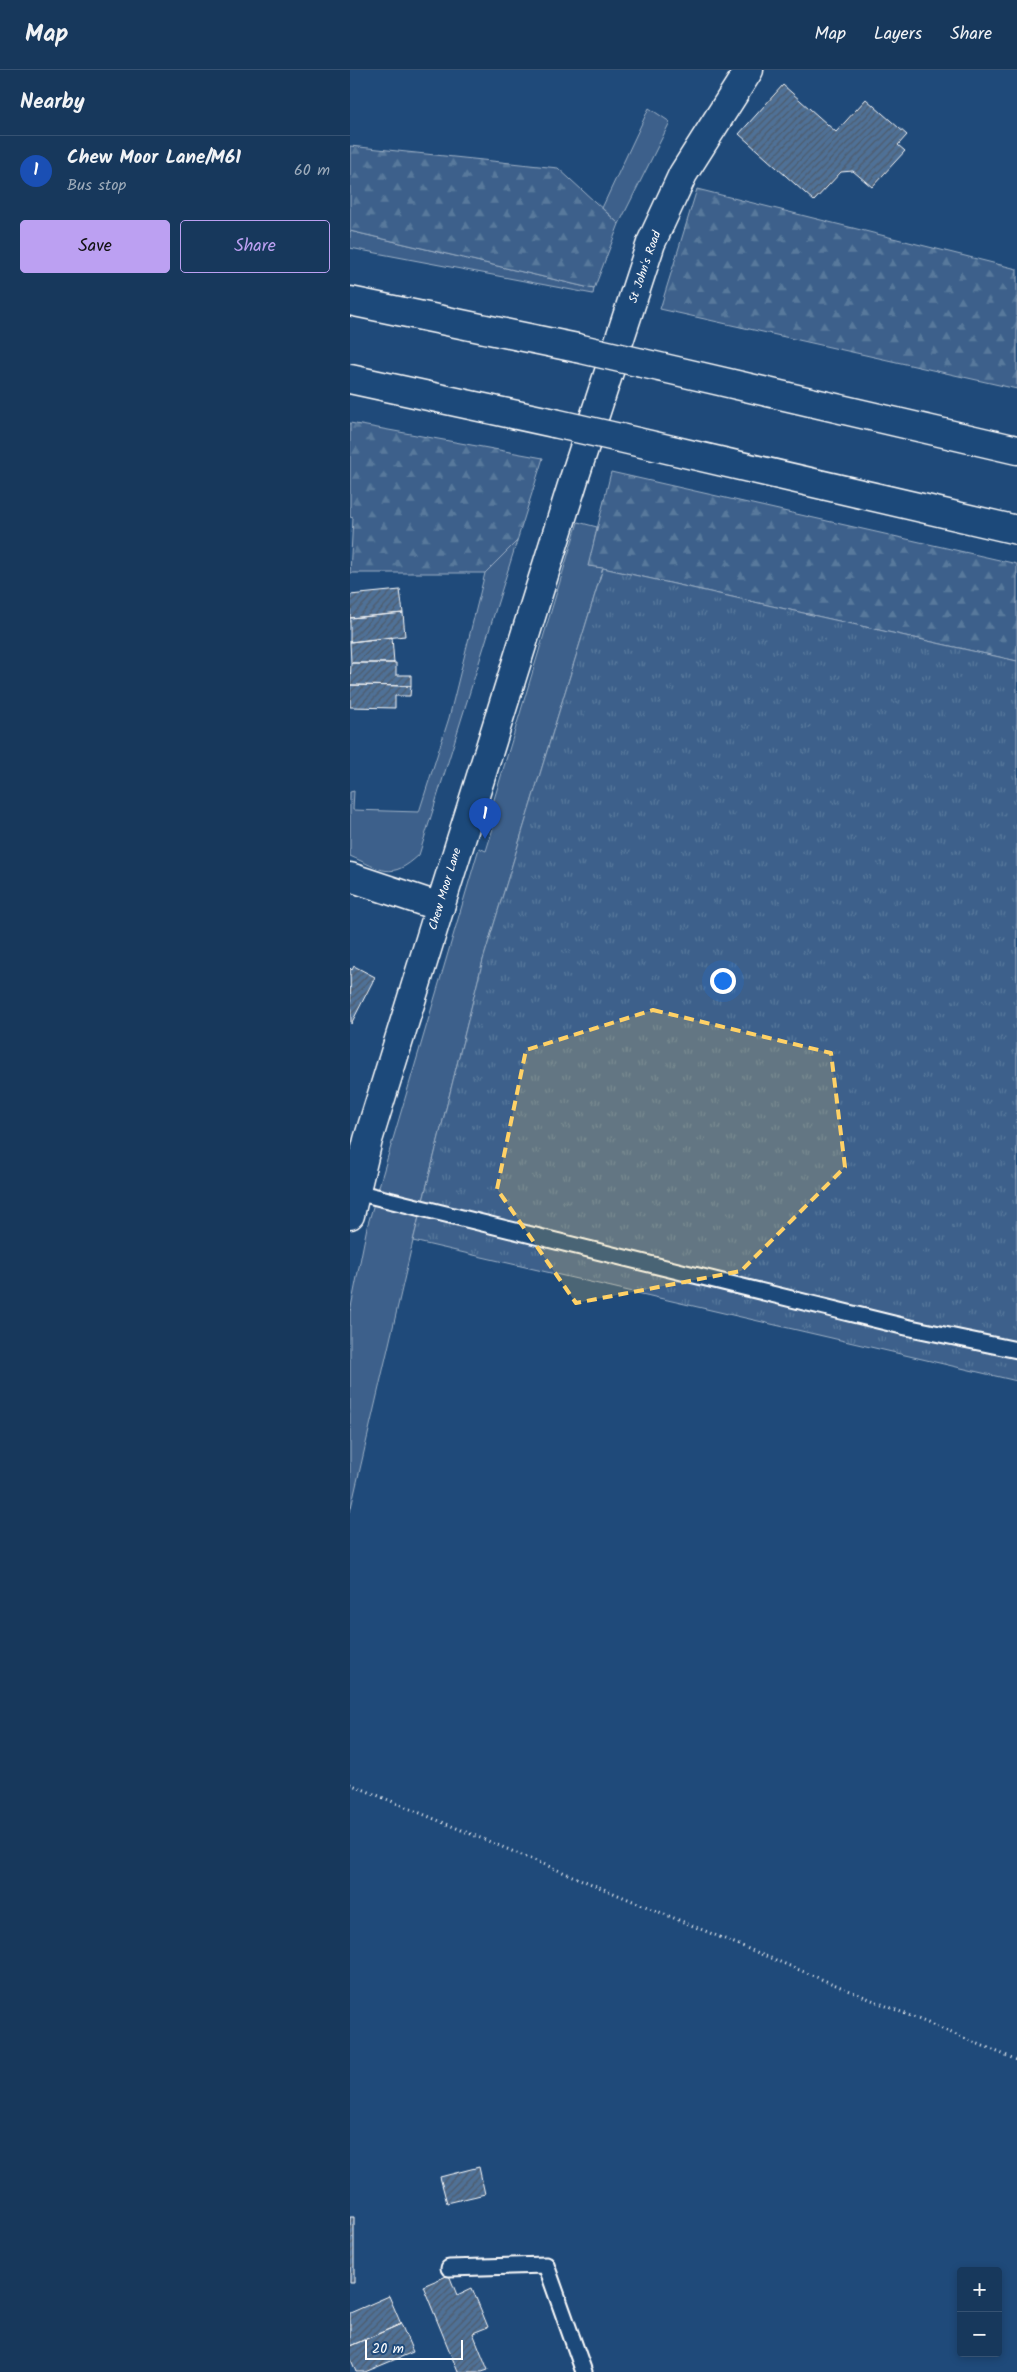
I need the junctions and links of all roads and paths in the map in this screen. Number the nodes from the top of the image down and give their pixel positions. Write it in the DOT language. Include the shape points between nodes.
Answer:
graph roads {
  1 [pos="749,70"];
  2 [pos="350,301"];
  3 [pos="350,379"];
  4 [pos="1017,450"];
  5 [pos="574,479"];
  6 [pos="1017,530"];
  7 [pos="350,877"];
  8 [pos="440,908"];
  9 [pos="353,1203"];
  10 [pos="1017,1350"];
  11 [pos="350,1784"];
  12 [pos="1017,2060"];
  13 [pos="449,2268"];
  14 [pos="584,2372"];
  1 -- 5 [label="main road, St John's Road" via="683,174 651,244"];
  2 -- 4 [label="main road, bridge" via="577,348"];
  3 -- 6 [label="main road, bridge"];
  5 -- 8 [label="main road, Chew Moor Lane"];
  7 -- 8 [label="main road"];
  8 -- 9 [label="main road, Chew Moor Lane" via="368,1140"];
  9 -- 10 [label="lane"];
  11 -- 12 [label="path"];
  13 -- 14 [label="lane" via="546,2265"];
}
